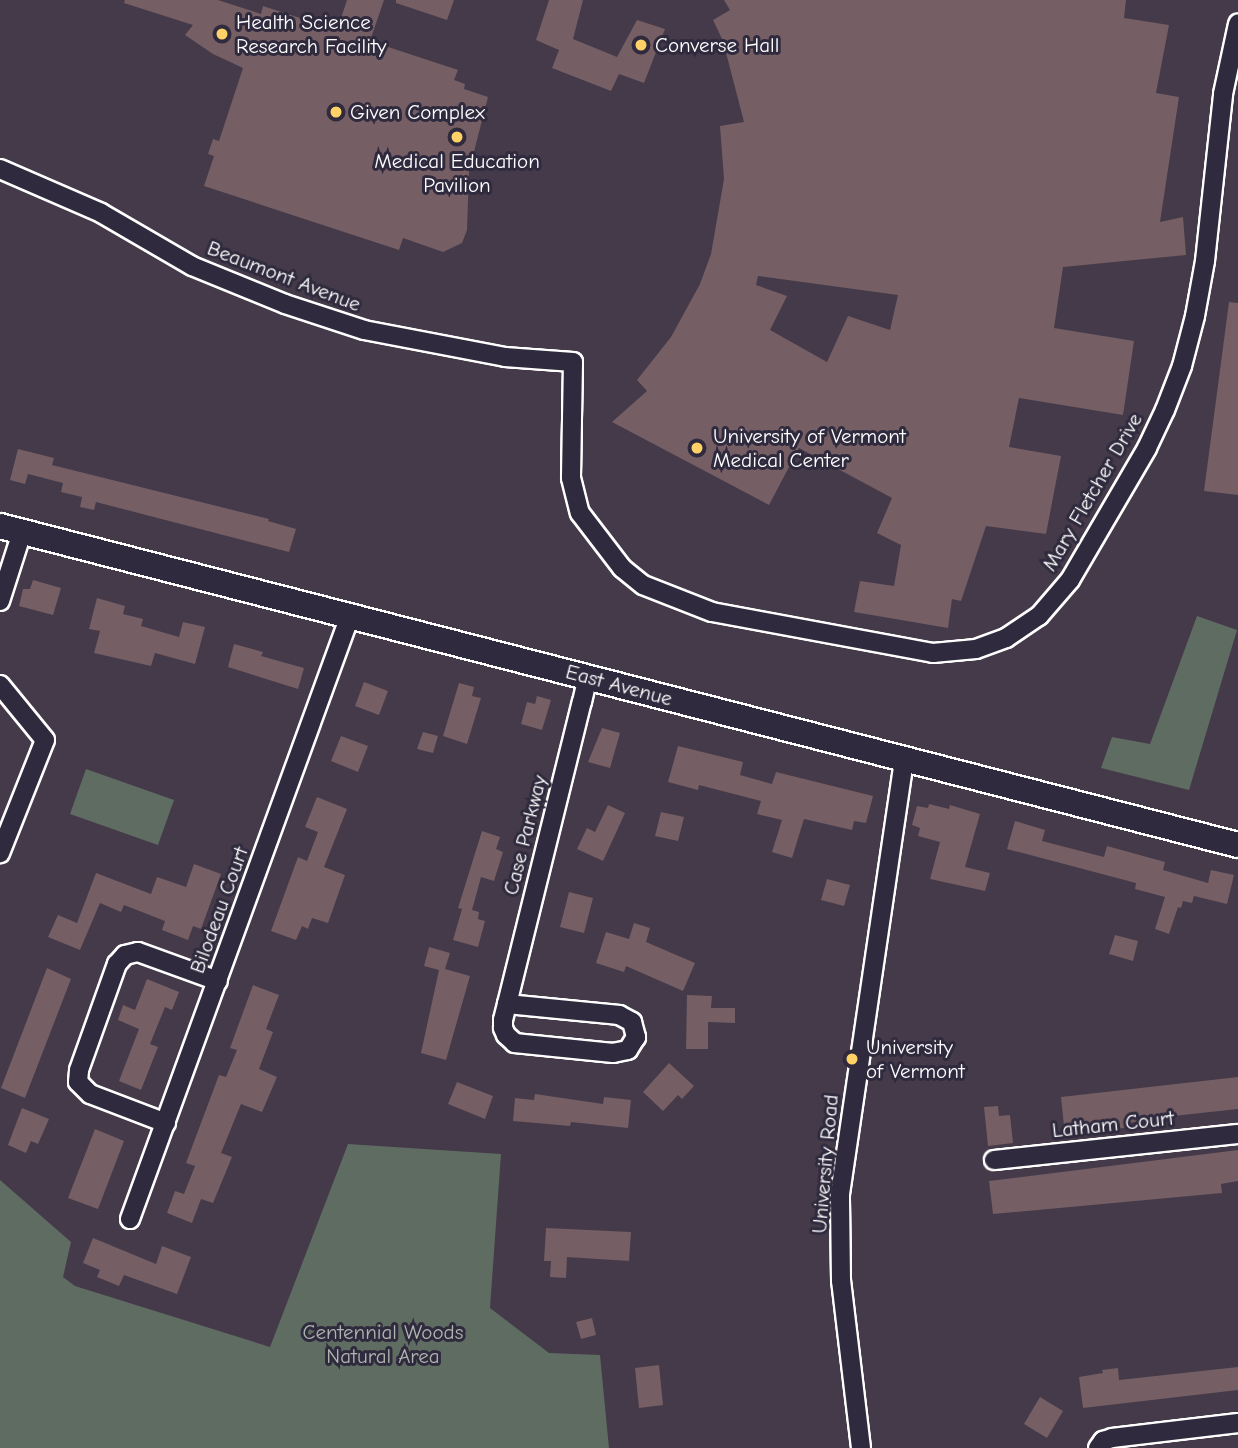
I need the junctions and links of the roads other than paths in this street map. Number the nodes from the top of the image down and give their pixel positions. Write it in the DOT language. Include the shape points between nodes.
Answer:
graph roads {
  1 [pos="1238,24"];
  2 [pos="0,169"];
  3 [pos="573,362"];
  4 [pos="11,529"];
  5 [pos="0,601"];
  6 [pos="350,617"];
  7 [pos="588,677"];
  8 [pos="0,685"];
  9 [pos="904,760"];
  10 [pos="1238,845"];
  11 [pos="0,853"];
  12 [pos="218,981"];
  13 [pos="507,1004"];
  14 [pos="166,1123"];
  15 [pos="1238,1134"];
  16 [pos="994,1160"];
  17 [pos="130,1219"];
  18 [pos="1238,1423"];
  19 [pos="861,1448"];
  20 [pos="1098,1448"];
  1 -- 3 [label="street, Mary Fletcher Drive" via="1218,128 1205,261 1182,366 1147,448 1070,580 1039,616 1006,638 976,649 933,653 712,612 643,585 622,568 580,513 569,450"];
  2 -- 3 [label="street, Beaumont Avenue" via="101,213 192,266 285,304 364,330 505,357"];
  4 -- 5 [label="street"];
  4 -- 6 [label="main road, East Avenue"];
  6 -- 7 [label="main road, East Avenue"];
  6 -- 12 [label="street, Bilodeau Court"];
  7 -- 9 [label="main road, East Avenue"];
  7 -- 13 [label="street, Case Parkway"];
  8 -- 11 [label="street" via="45,740"];
  9 -- 10 [label="main road, East Avenue"];
  9 -- 19 [label="street, University Road" via="841,1194 841,1281"];
  12 -- 14 [label="street, Bilodeau Court"];
  12 -- 14 [label="street" via="133,952 119,960 78,1074 80,1086"];
  13 -- 13 [label="street, Case Parkway" via="503,1028 515,1043 617,1054 628,1050 635,1040 634,1026 619,1014"];
  14 -- 17 [label="street, Bilodeau Court"];
  15 -- 16 [label="street, Latham Court"];
  18 -- 20 [label="street" via="1112,1438"];
}
